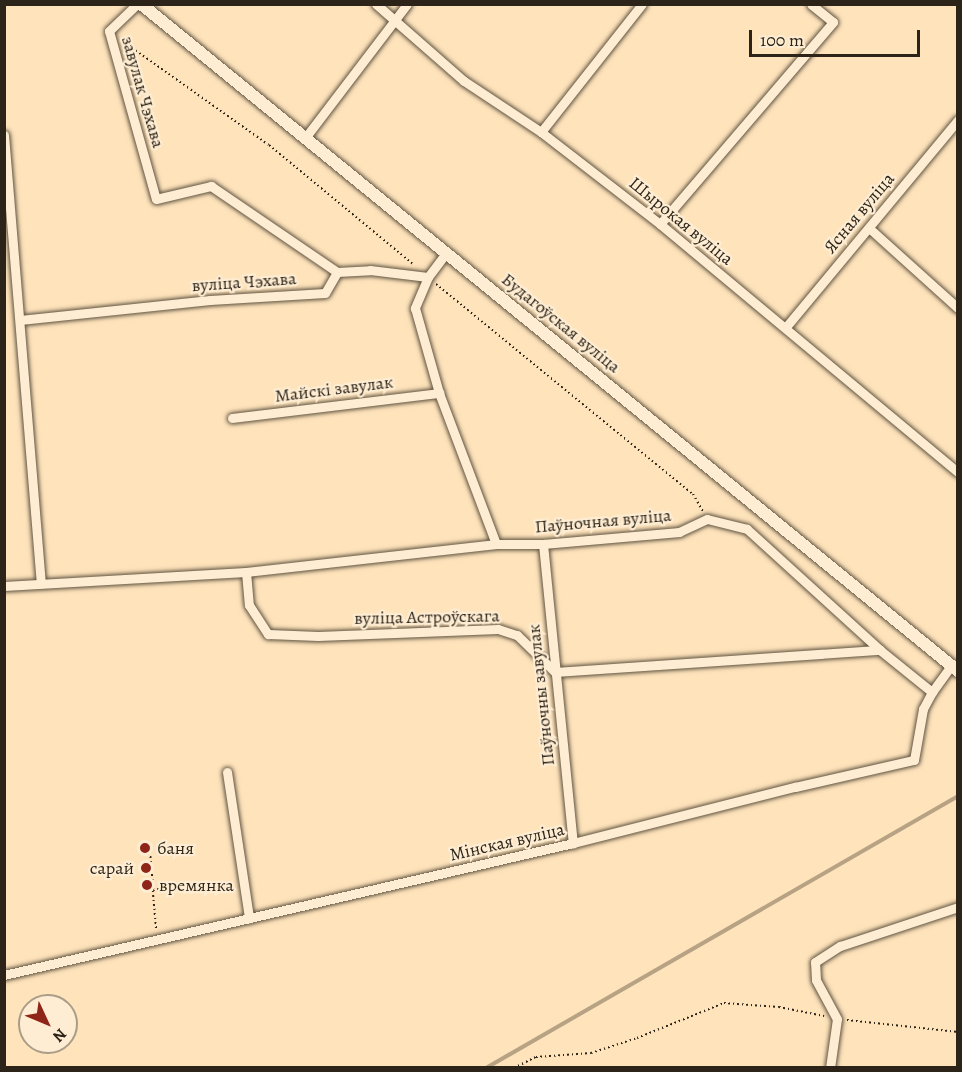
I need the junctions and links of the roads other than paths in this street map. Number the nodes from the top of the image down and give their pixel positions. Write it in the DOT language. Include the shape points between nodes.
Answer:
graph roads {
  1 [pos="139,4"];
  2 [pos="376,4"];
  3 [pos="407,4"];
  4 [pos="642,4"];
  5 [pos="811,4"];
  6 [pos="394,21"];
  7 [pos="957,120"];
  8 [pos="541,132"];
  9 [pos="4,135"];
  10 [pos="305,138"];
  11 [pos="660,224"];
  12 [pos="869,228"];
  13 [pos="446,253"];
  14 [pos="337,272"];
  15 [pos="428,277"];
  16 [pos="957,308"];
  17 [pos="20,320"];
  18 [pos="786,327"];
  19 [pos="440,393"];
  20 [pos="232,418"];
  21 [pos="957,472"];
  22 [pos="496,544"];
  23 [pos="543,544"];
  24 [pos="246,572"];
  25 [pos="41,584"];
  26 [pos="4,586"];
  27 [pos="880,650"];
  28 [pos="954,668"];
  29 [pos="555,672"];
  30 [pos="932,692"];
  31 [pos="227,772"];
  32 [pos="573,843"];
  33 [pos="957,906"];
  34 [pos="249,918"];
  35 [pos="4,975"];
  36 [pos="830,1068"];
  1 -- 10 [label="street, Будагоўская вуліца"];
  1 -- 14 [label="street, завулак Чэхава" via="109,32 156,199 212,186"];
  2 -- 6 [label="street, Шырокая вуліца"];
  3 -- 6 [label="street"];
  4 -- 8 [label="street"];
  5 -- 11 [label="street" via="833,22"];
  6 -- 8 [label="street, Шырокая вуліца" via="464,81"];
  6 -- 10 [label="street"];
  7 -- 12 [label="street, Ясная вуліца"];
  8 -- 11 [label="street, Шырокая вуліца"];
  9 -- 17 [label="street"];
  10 -- 13 [label="street, Будагоўская вуліца"];
  11 -- 18 [label="street, Шырокая вуліца"];
  12 -- 16 [label="street"];
  12 -- 18 [label="street, Ясная вуліца"];
  13 -- 15 [label="street"];
  13 -- 28 [label="street, Будагоўская вуліца"];
  14 -- 15 [label="street" via="369,270"];
  14 -- 17 [label="street, вуліца Чэхава" via="325,293 210,300"];
  15 -- 19 [label="street" via="414,308"];
  17 -- 25 [label="street"];
  18 -- 21 [label="street, Шырокая вуліца"];
  19 -- 20 [label="street, Майскі завулак"];
  19 -- 22 [label="street"];
  22 -- 23 [label="street, Паўночная вуліца"];
  22 -- 24 [label="street, Паўночная вуліца"];
  23 -- 27 [label="street, Паўночная вуліца" via="680,532 707,519 747,529"];
  23 -- 29 [label="street, Паўночны завулак"];
  24 -- 25 [label="street"];
  24 -- 29 [label="street, вуліца Астроўскага" via="249,605 268,634 318,636 498,629 517,635"];
  25 -- 26 [label="street"];
  27 -- 29 [label="street"];
  27 -- 30 [label="street, Паўночная вуліца"];
  28 -- 30 [label="street, Мінская вуліца"];
  29 -- 32 [label="street, Паўночны завулак"];
  30 -- 32 [label="street, Мінская вуліца" via="923,709 914,760"];
  31 -- 34 [label="street"];
  32 -- 34 [label="street, Мінская вуліца"];
  33 -- 36 [label="street" via="840,946 815,962 816,980 837,1019"];
  34 -- 35 [label="street, Мінская вуліца"];
}
